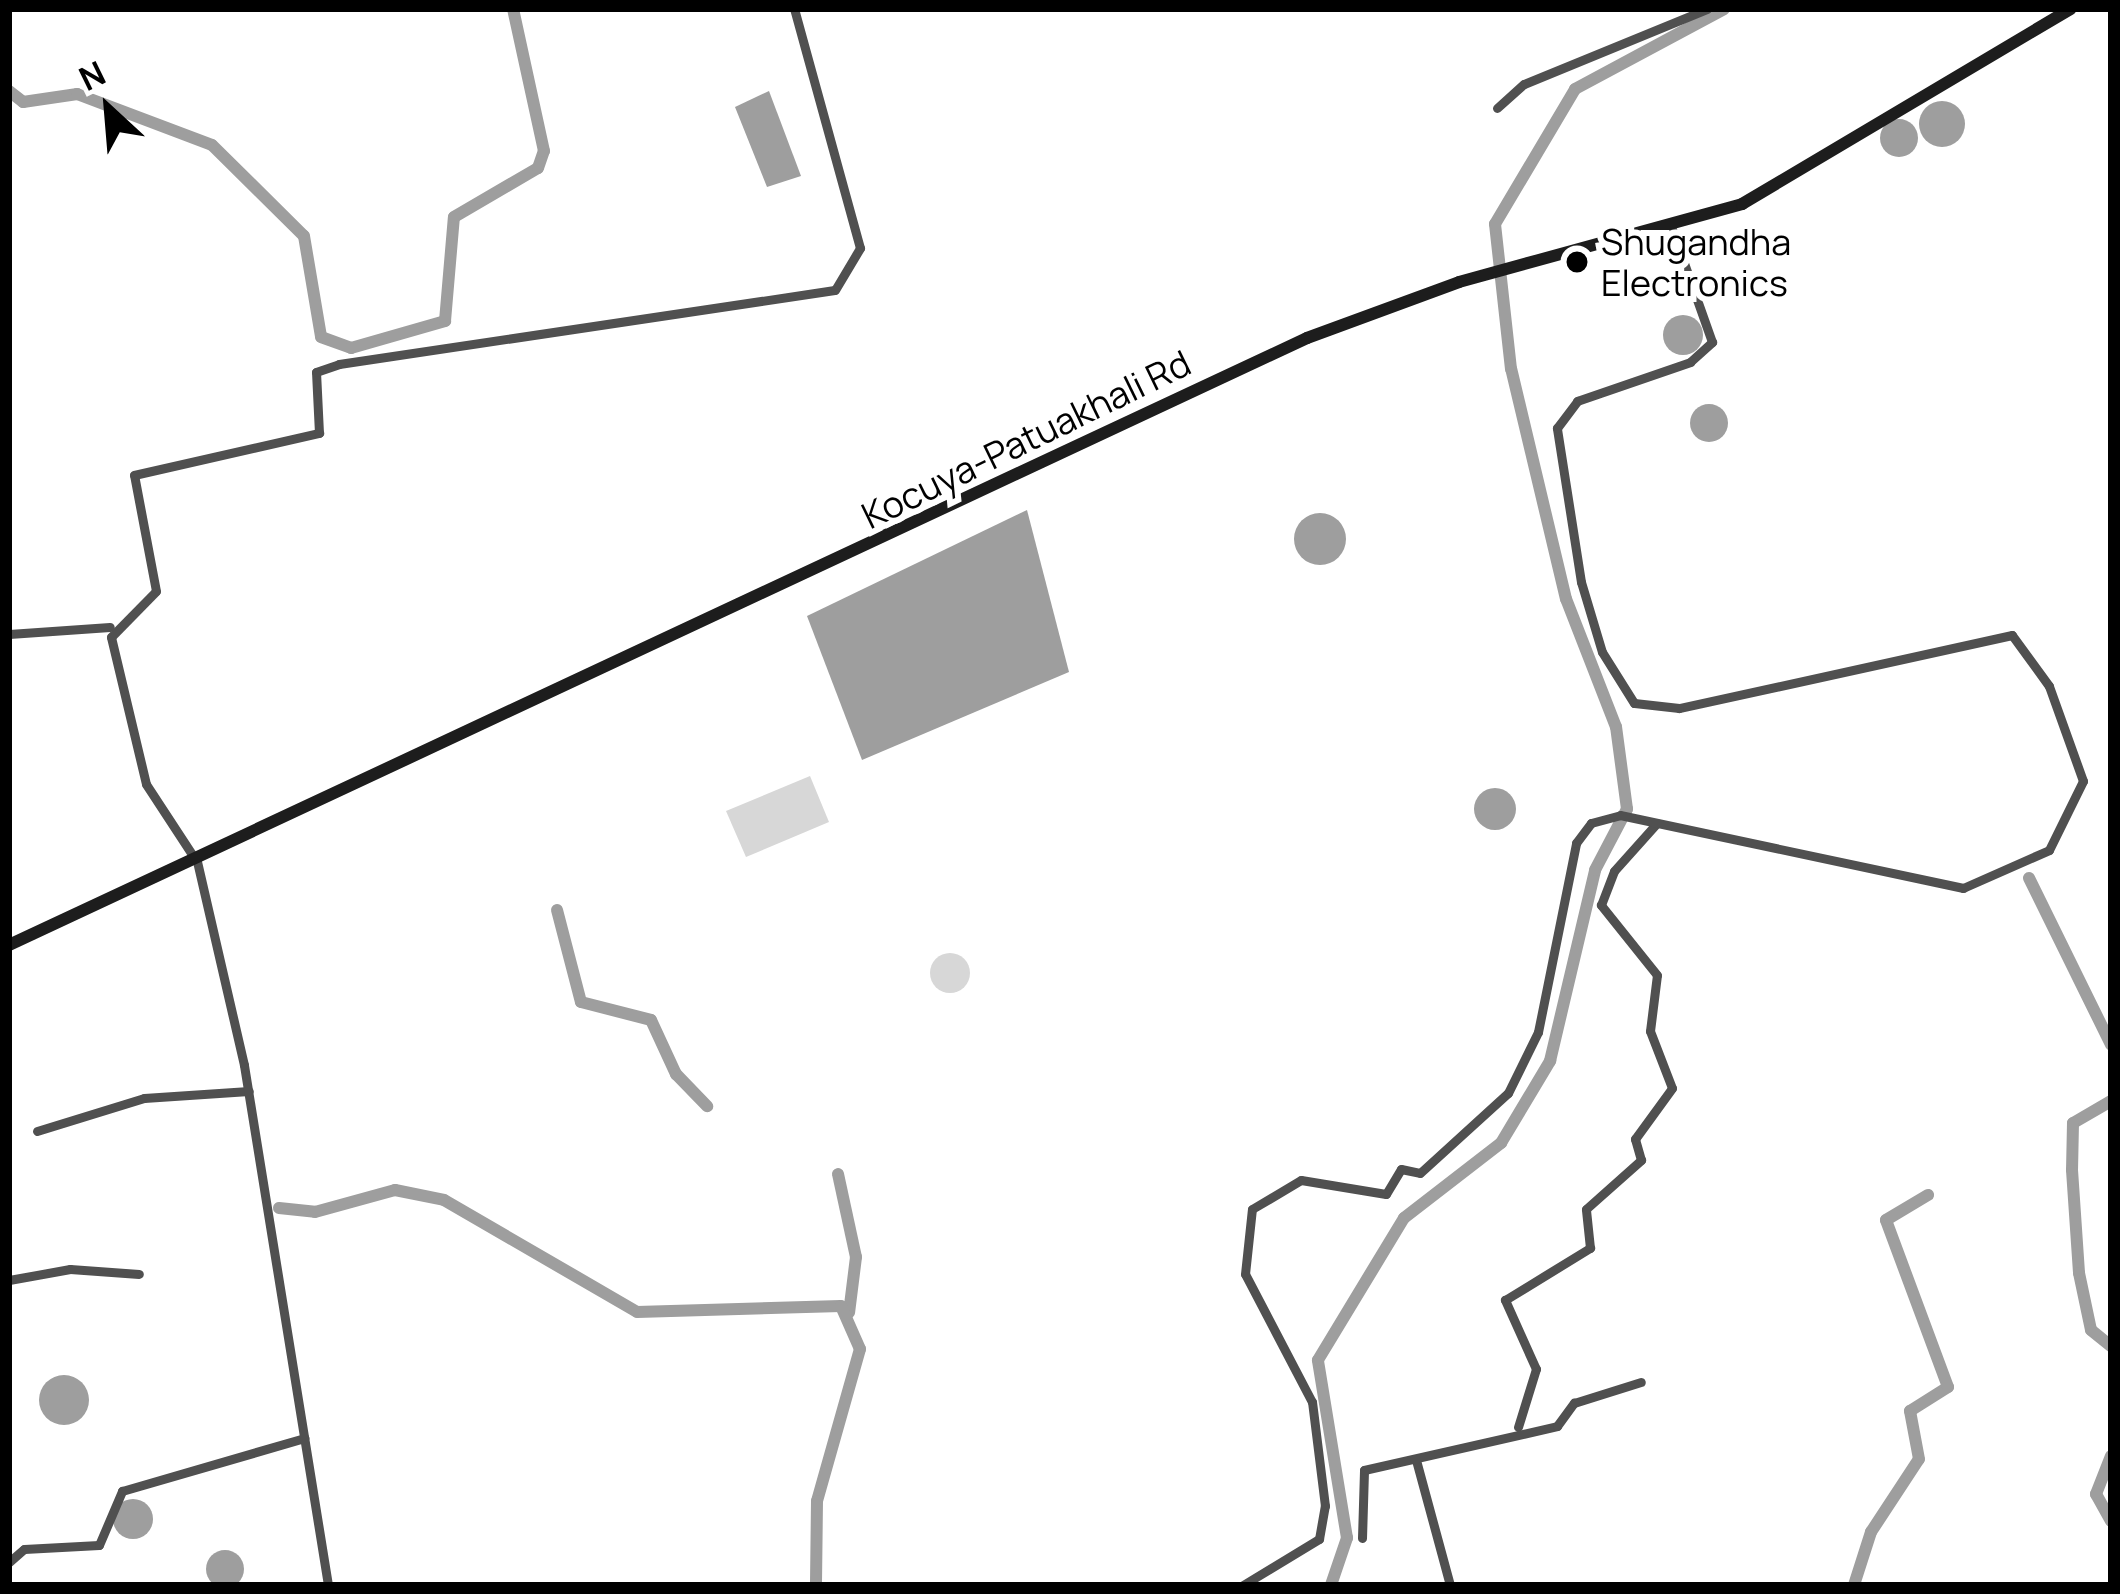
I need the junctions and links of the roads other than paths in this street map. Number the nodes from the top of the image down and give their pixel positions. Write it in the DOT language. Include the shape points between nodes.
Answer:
graph roads {
  1 [pos="794,9"];
  2 [pos="1707,9"];
  3 [pos="2072,9"];
  4 [pos="1497,108"];
  5 [pos="1672,229"];
  6 [pos="110,627"];
  7 [pos="9,634"];
  8 [pos="1657,823"];
  9 [pos="197,862"];
  10 [pos="9,945"];
  11 [pos="249,1091"];
  12 [pos="37,1131"];
  13 [pos="139,1274"];
  14 [pos="9,1280"];
  15 [pos="1641,1382"];
  16 [pos="1518,1427"];
  17 [pos="304,1438"];
  18 [pos="1416,1460"];
  19 [pos="1362,1538"];
  20 [pos="9,1562"];
  21 [pos="328,1585"];
  22 [pos="1244,1585"];
  23 [pos="1450,1585"];
  1 -- 6 [label="street" via="860,248 857,269 836,290 316,372 319,433 134,475 156,591"];
  2 -- 4 [label="street" via="1524,84"];
  3 -- 5 [label="main road, Kocuya-Patuakhali Rd" via="1742,204"];
  5 -- 8 [label="street" via="1712,342 1690,362 1577,401 1557,428 1581,582 1603,652 1634,703 1679,708 2012,635 2049,686 2084,781 2049,850 1963,888"];
  5 -- 9 [label="main road, Kocuya-Patuakhali Rd" via="1484,276 1307,338"];
  6 -- 7 [label="street"];
  6 -- 9 [label="street" via="146,784"];
  8 -- 16 [label="street" via="1614,871 1601,905 1657,975 1650,1031 1672,1088 1635,1139 1641,1160 1586,1209 1590,1248 1505,1300 1536,1369"];
  8 -- 22 [label="street" via="1603,815 1576,843 1538,1032 1508,1093 1465,1141 1420,1173 1401,1169 1386,1194 1301,1180 1252,1209 1245,1274 1312,1402 1325,1506 1319,1540"];
  9 -- 10 [label="main road, Kocuya-Patuakhali Rd"];
  9 -- 11 [label="street"];
  11 -- 12 [label="street" via="144,1098"];
  11 -- 17 [label="street"];
  13 -- 14 [label="street" via="70,1269"];
  15 -- 16 [label="street" via="1574,1403 1558,1426"];
  16 -- 18 [label="street"];
  17 -- 20 [label="street" via="122,1491 100,1545 24,1549"];
  17 -- 21 [label="street"];
  18 -- 19 [label="street" via="1364,1470"];
  18 -- 23 [label="street"];
}
